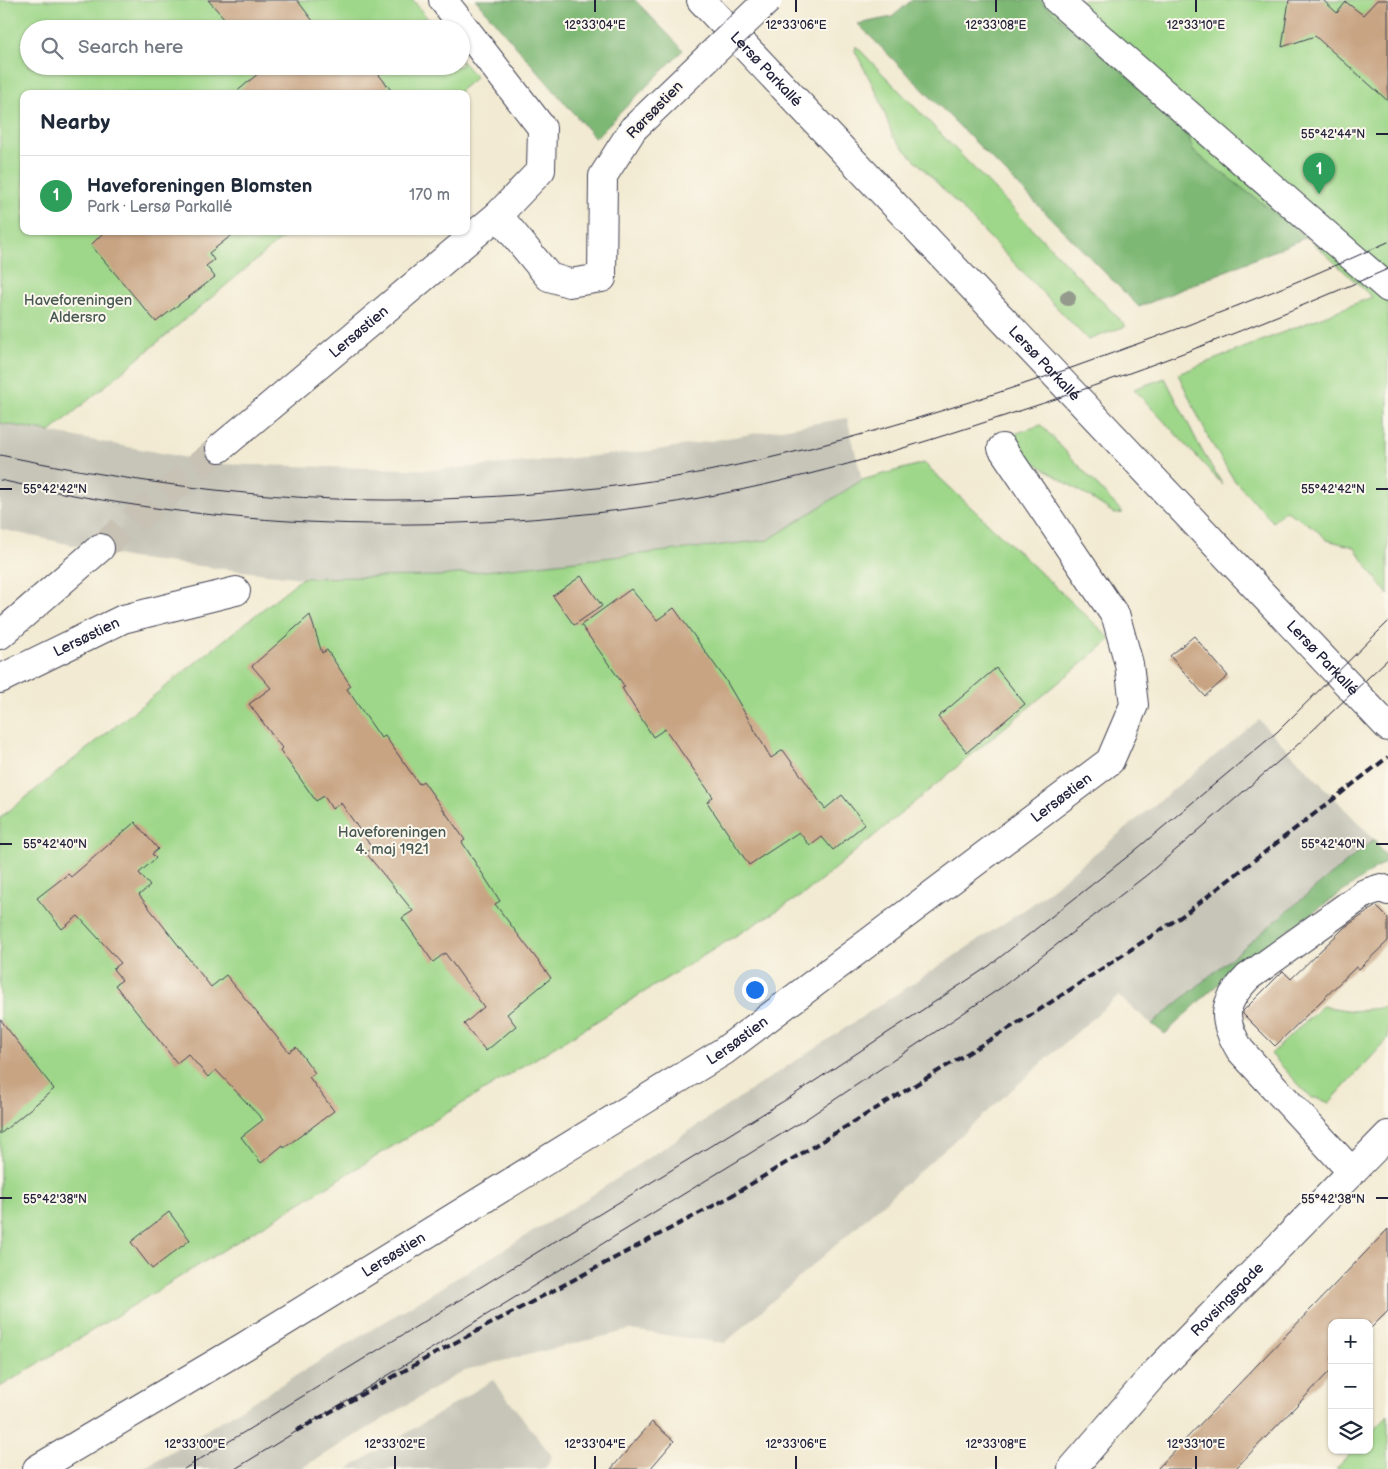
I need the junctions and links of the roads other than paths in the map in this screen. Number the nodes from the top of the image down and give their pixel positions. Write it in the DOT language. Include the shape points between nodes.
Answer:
graph roads {
  1 [pos="443,0"];
  2 [pos="701,0"];
  3 [pos="768,0"];
  4 [pos="1057,0"];
  5 [pos="458,20"];
  6 [pos="470,35"];
  7 [pos="498,215"];
  8 [pos="1388,288"];
  9 [pos="220,448"];
  10 [pos="1002,448"];
  11 [pos="100,548"];
  12 [pos="236,591"];
  13 [pos="0,635"];
  14 [pos="0,679"];
  15 [pos="1388,727"];
  16 [pos="1388,891"];
  17 [pos="1388,1135"];
  18 [pos="1352,1172"];
  19 [pos="37,1469"];
  20 [pos="1072,1469"];
  1 -- 5 [label="street, Lersøstien"];
  2 -- 15 [label="street, Lersø Parkallé"];
  3 -- 7 [label="street, Rørsøstien, bridge" via="633,129 603,176 602,278 569,284 550,277"];
  4 -- 8 [label="street"];
  6 -- 7 [label="street, Lersøstien" via="542,128 541,170"];
  7 -- 9 [label="street, Lersøstien"];
  10 -- 19 [label="street, Lersøstien" via="1116,617 1129,664 1134,705 1110,761 724,1051 245,1346"];
  11 -- 13 [label="street"];
  12 -- 14 [label="street, Lersøstien" via="123,619"];
  16 -- 18 [label="street" via="1381,888 1365,893 1263,966 1232,994 1227,1009 1230,1032 1240,1050"];
  17 -- 18 [label="street, Rovsingsgade"];
  18 -- 20 [label="street, Rovsingsgade" via="1154,1374"];
}
